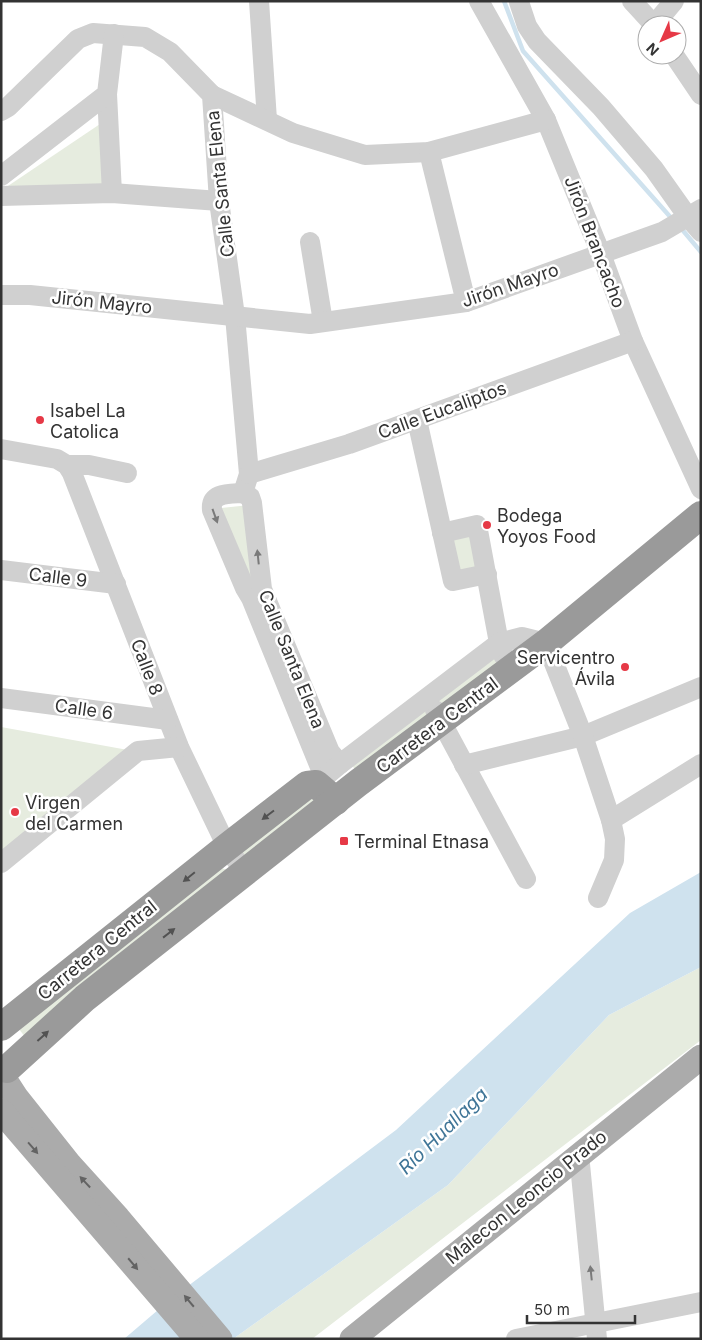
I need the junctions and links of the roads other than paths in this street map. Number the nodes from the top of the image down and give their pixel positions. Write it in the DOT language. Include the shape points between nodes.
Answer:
graph roads {
  1 [pos="259,1"];
  2 [pos="479,1"];
  3 [pos="632,1"];
  4 [pos="674,1"];
  5 [pos="520,2"];
  6 [pos="645,15"];
  7 [pos="662,15"];
  8 [pos="114,34"];
  9 [pos="681,65"];
  10 [pos="107,94"];
  11 [pos="212,95"];
  12 [pos="701,95"];
  13 [pos="1,110"];
  14 [pos="267,120"];
  15 [pos="546,120"];
  16 [pos="429,152"];
  17 [pos="1,176"];
  18 [pos="112,193"];
  19 [pos="1,196"];
  20 [pos="219,201"];
  21 [pos="693,219"];
  22 [pos="310,242"];
  23 [pos="601,254"];
  24 [pos="1,295"];
  25 [pos="466,302"];
  26 [pos="235,316"];
  27 [pos="323,322"];
  28 [pos="633,341"];
  29 [pos="417,420"];
  30 [pos="1,449"];
  31 [pos="62,462"];
  32 [pos="128,473"];
  33 [pos="246,483"];
  34 [pos="701,489"];
  35 [pos="701,515"];
  36 [pos="442,533"];
  37 [pos="1,570"];
  38 [pos="488,574"];
  39 [pos="116,584"];
  40 [pos="500,643"];
  41 [pos="546,643"];
  42 [pos="509,672"];
  43 [pos="701,687"];
  44 [pos="428,697"];
  45 [pos="1,698"];
  46 [pos="168,720"];
  47 [pos="442,722"];
  48 [pos="583,736"];
  49 [pos="179,747"];
  50 [pos="340,764"];
  51 [pos="701,764"];
  52 [pos="464,765"];
  53 [pos="325,788"];
  54 [pos="611,820"];
  55 [pos="227,846"];
  56 [pos="1,863"];
  57 [pos="245,873"];
  58 [pos="526,879"];
  59 [pos="598,898"];
  60 [pos="1,1027"];
  61 [pos="701,1057"];
  62 [pos="4,1071"];
  63 [pos="1,1111"];
  64 [pos="579,1154"];
  65 [pos="110,1222"];
  66 [pos="701,1302"];
  67 [pos="597,1331"];
  68 [pos="197,1339"];
  69 [pos="220,1339"];
  70 [pos="352,1339"];
  71 [pos="516,1339"];
  1 -- 14 [label="street"];
  2 -- 15 [label="street, Jirón Brancacho"];
  3 -- 6 [label="street"];
  4 -- 7 [label="street"];
  5 -- 21 [label="street" via="527,26 537,41 600,107"];
  8 -- 10 [label="street"];
  8 -- 11 [label="street, Calle Santa Elena" via="145,36 170,52"];
  8 -- 13 [label="street, Calle Santa Elena" via="93,33 78,39 8,107"];
  9 -- 12 [label="street"];
  10 -- 17 [label="street"];
  10 -- 18 [label="street"];
  11 -- 14 [label="street"];
  11 -- 20 [label="street, Calle Santa Elena"];
  14 -- 16 [label="street" via="293,132 365,155"];
  15 -- 16 [label="street"];
  15 -- 23 [label="street, Jirón Brancacho"];
  16 -- 25 [label="street"];
  18 -- 19 [label="street"];
  18 -- 20 [label="street"];
  20 -- 26 [label="street, Calle Santa Elena"];
  21 -- 23 [label="street, Jirón Mayro"];
  22 -- 27 [label="street"];
  23 -- 25 [label="street, Jirón Mayro"];
  23 -- 28 [label="street, Jirón Brancacho"];
  24 -- 26 [label="street, Jirón Mayro" via="30,295"];
  25 -- 27 [label="street, Jirón Mayro"];
  26 -- 27 [label="street, Jirón Mayro" via="310,324"];
  26 -- 33 [label="street, Calle Santa Elena"];
  28 -- 29 [label="street, Calle Eucaliptos"];
  28 -- 34 [label="street, Jirón Brancacho"];
  29 -- 33 [label="street, Calle Eucaliptos"];
  29 -- 36 [label="street"];
  30 -- 31 [label="street"];
  31 -- 32 [label="street"];
  31 -- 39 [label="street, Calle 8" via="72,473"];
  50 -- 33 [label="street, Calle Santa Elena, one-way" via="330,752 262,589 252,503"];
  33 -- 53 [label="street, Calle Eucaliptos, one-way" via="215,498 212,510 253,603"];
  35 -- 41 [label="highway, Carretera Central"];
  36 -- 38 [label="street" via="453,581"];
  36 -- 38 [label="street" via="477,525"];
  37 -- 39 [label="street, Calle 9"];
  38 -- 40 [label="street"];
  39 -- 46 [label="street, Calle 8"];
  40 -- 41 [label="street" via="522,636"];
  40 -- 42 [label="street"];
  40 -- 44 [label="street"];
  41 -- 42 [label="highway, Carretera Central"];
  41 -- 48 [label="street"];
  42 -- 47 [label="highway, Carretera Central"];
  43 -- 48 [label="street"];
  44 -- 47 [label="street"];
  44 -- 50 [label="street"];
  45 -- 46 [label="street, Calle 6"];
  46 -- 49 [label="street, Calle 8"];
  47 -- 52 [label="street"];
  47 -- 53 [label="highway, Carretera Central"];
  48 -- 52 [label="street"];
  48 -- 54 [label="street"];
  49 -- 55 [label="street, Calle 8"];
  49 -- 56 [label="street" via="138,751"];
  50 -- 53 [label="street"];
  51 -- 54 [label="street"];
  52 -- 58 [label="street"];
  53 -- 55 [label="highway, Carretera Central, one-way" via="307,785"];
  53 -- 57 [label="highway, Carretera Central"];
  54 -- 59 [label="street" via="615,839 614,860"];
  55 -- 57 [label="street, Calle 8"];
  55 -- 60 [label="highway, Carretera Central, one-way"];
  62 -- 57 [label="highway, Carretera Central, one-way" via="85,998"];
  61 -- 64 [label="main road, Malecon Leoncio Prado"];
  65 -- 62 [label="main road, one-way" via="16,1097"];
  63 -- 65 [label="main road, one-way"];
  67 -- 64 [label="street, one-way"];
  64 -- 70 [label="main road, Malecon Leoncio Prado"];
  65 -- 68 [label="main road, one-way"];
  69 -- 65 [label="main road, one-way"];
  66 -- 67 [label="street"];
  67 -- 71 [label="street"];
}
